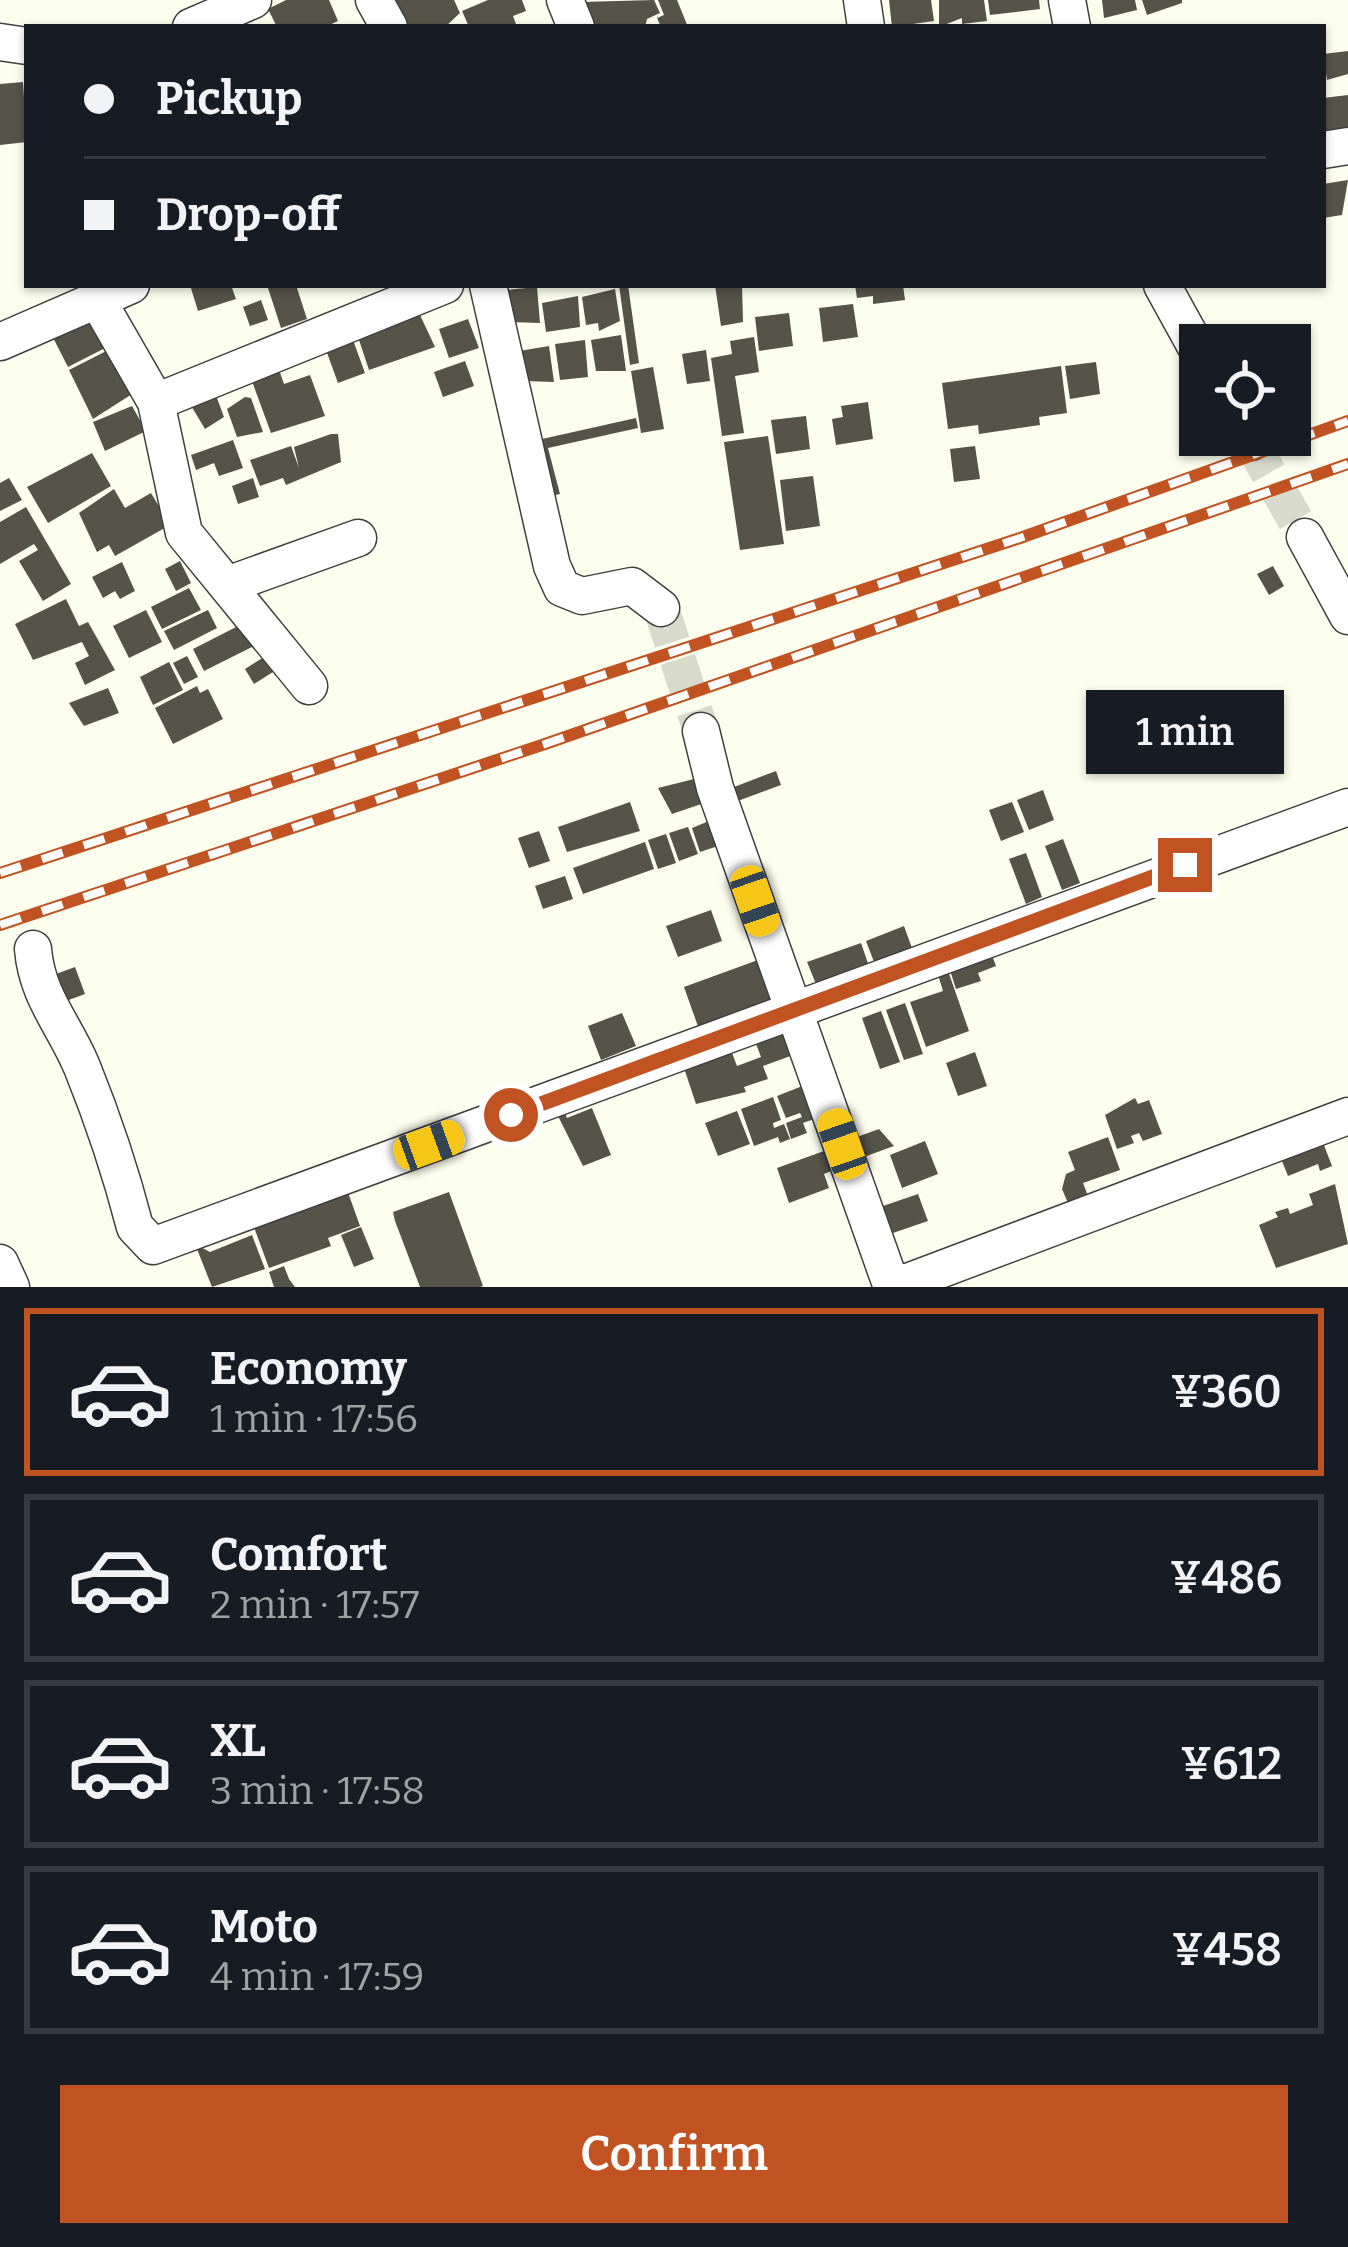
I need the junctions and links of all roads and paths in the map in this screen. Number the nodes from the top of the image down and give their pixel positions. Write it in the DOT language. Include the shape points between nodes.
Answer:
graph roads {
  1 [pos="253,0"];
  2 [pos="198,24"];
  3 [pos="438,288"];
  4 [pos="489,288"];
  5 [pos="1164,288"];
  6 [pos="115,293"];
  7 [pos="1183,324"];
  8 [pos="0,342"];
  9 [pos="156,403"];
  10 [pos="1305,537"];
  11 [pos="358,538"];
  12 [pos="226,585"];
  13 [pos="661,608"];
  14 [pos="1348,616"];
  15 [pos="309,686"];
  16 [pos="701,731"];
  17 [pos="1348,807"];
  18 [pos="33,949"];
  19 [pos="795,1009"];
  20 [pos="1348,1116"];
  21 [pos="0,1263"];
  22 [pos="11,1287"];
  1 -- 2 [label="street"];
  3 -- 9 [label="street"];
  4 -- 13 [label="street" via="562,588 582,596 632,586"];
  5 -- 7 [label="street"];
  6 -- 8 [label="street"];
  6 -- 9 [label="street"];
  9 -- 12 [label="street" via="184,532"];
  10 -- 14 [label="street"];
  11 -- 12 [label="street"];
  12 -- 15 [label="street"];
  16 -- 19 [label="street"];
  17 -- 19 [label="street"];
  18 -- 19 [label="street" via="43,1001 82,1068 135,1227 154,1246"];
  19 -- 20 [label="street" via="889,1279 905,1283"];
  21 -- 22 [label="street"];
}
